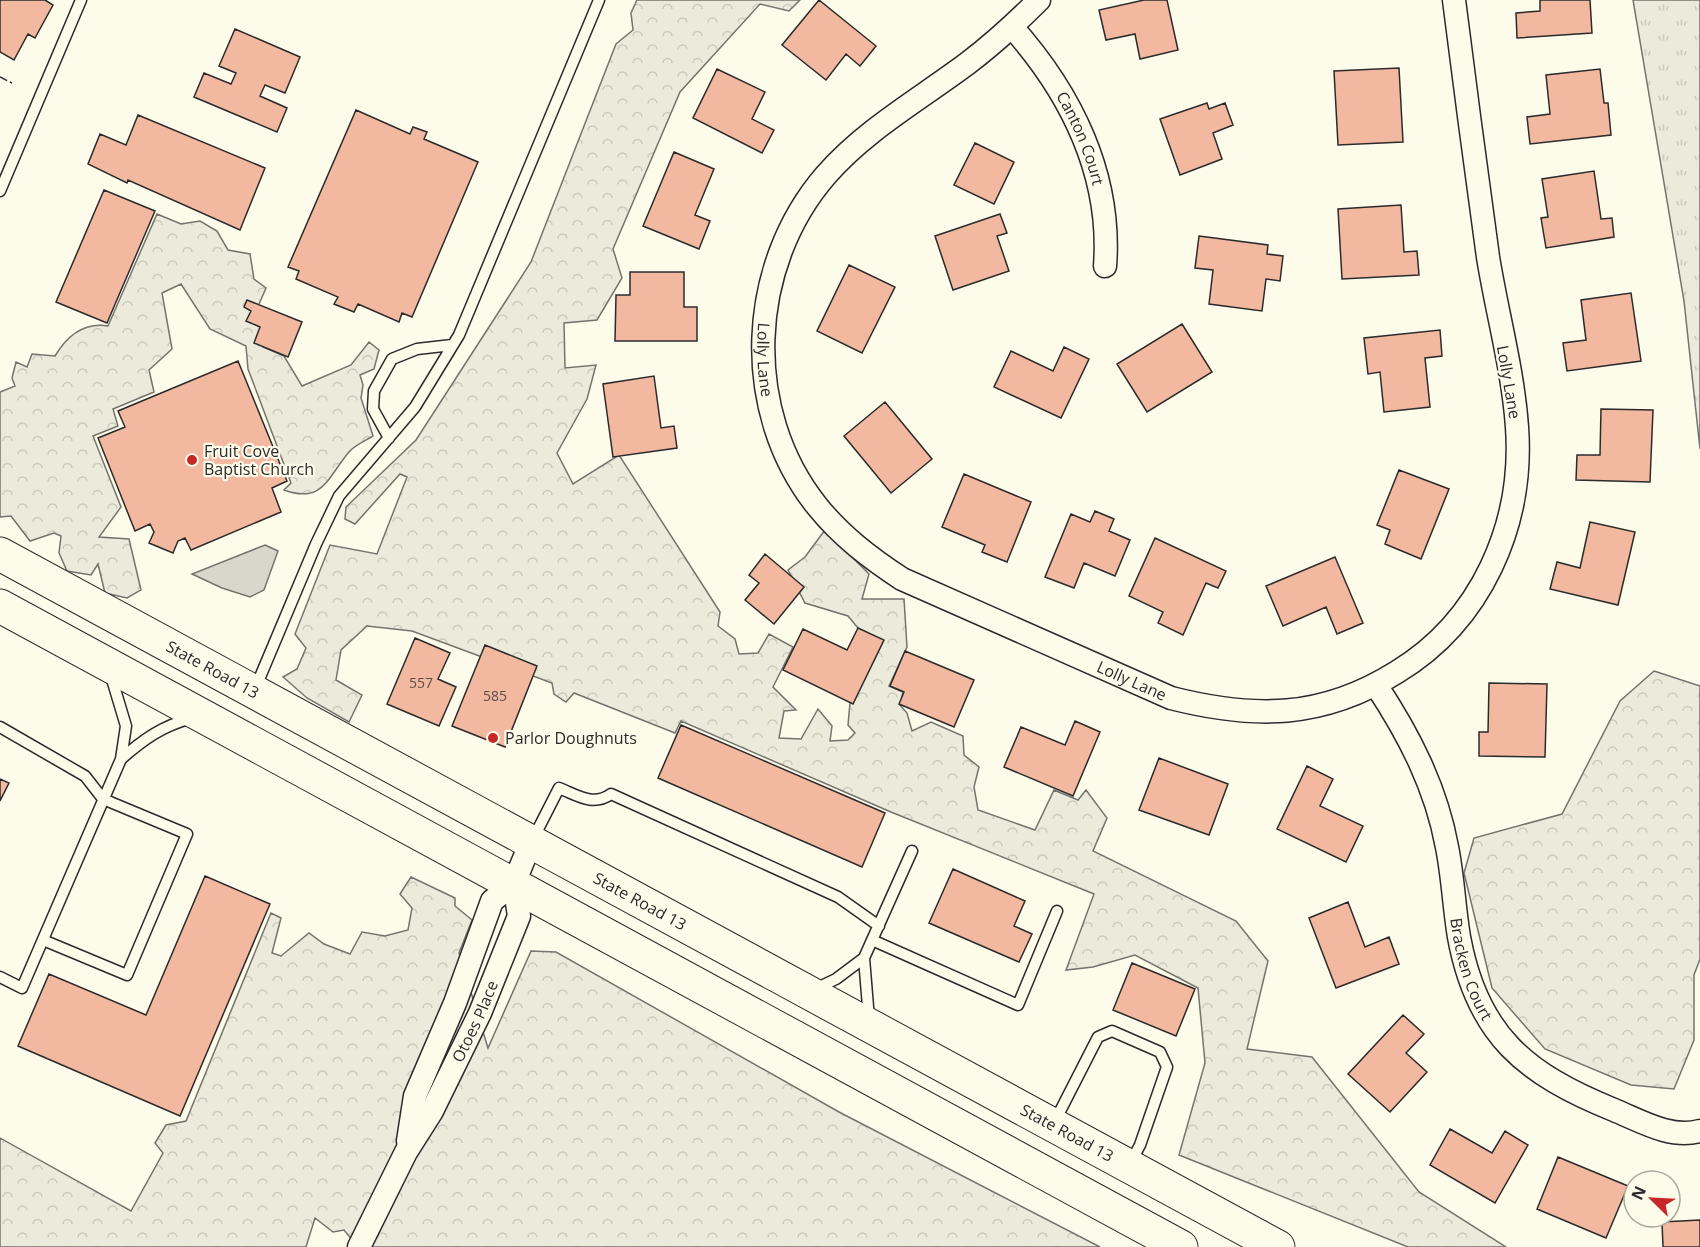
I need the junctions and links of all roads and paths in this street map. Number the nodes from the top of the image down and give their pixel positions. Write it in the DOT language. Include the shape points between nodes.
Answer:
graph roads {
  1 [pos="81,0"];
  2 [pos="599,0"];
  3 [pos="1039,0"];
  4 [pos="1454,0"];
  5 [pos="1012,27"];
  6 [pos="0,190"];
  7 [pos="1105,266"];
  8 [pos="452,345"];
  9 [pos="388,438"];
  10 [pos="0,554"];
  11 [pos="0,606"];
  12 [pos="108,664"];
  13 [pos="1376,685"];
  14 [pos="254,692"];
  15 [pos="202,715"];
  16 [pos="0,727"];
  17 [pos="121,759"];
  18 [pos="103,799"];
  19 [pos="531,842"];
  20 [pos="912,851"];
  21 [pos="514,883"];
  22 [pos="1057,911"];
  23 [pos="879,926"];
  24 [pos="42,940"];
  25 [pos="872,940"];
  26 [pos="864,958"];
  27 [pos="0,977"];
  28 [pos="808,992"];
  29 [pos="870,1025"];
  30 [pos="868,1078"];
  31 [pos="1049,1123"];
  32 [pos="1700,1131"];
  33 [pos="1129,1167"];
  34 [pos="1040,1171"];
  35 [pos="1192,1201"];
  36 [pos="359,1247"];
  37 [pos="1181,1247"];
  38 [pos="1278,1247"];
  1 -- 6 [label="lane"];
  2 -- 8 [label="lane"];
  3 -- 5 [label="street, Lolly Lane"];
  4 -- 13 [label="street, Lolly Lane" via="1489,259 1517,426 1515,498 1504,540 1475,598 1431,648"];
  5 -- 7 [label="street, Canton Court" via="1055,80 1086,140 1100,189 1107,240"];
  5 -- 13 [label="street, Lolly Lane" via="849,152 826,175 790,228 769,289 763,356 770,405 795,472 841,533 902,579 1171,698 1217,709 1263,712 1310,707"];
  8 -- 9 [label="lane" via="415,407"];
  8 -- 9 [label="lane" via="417,349 392,359 374,391 373,408"];
  9 -- 14 [label="lane" via="339,496"];
  10 -- 14 [label="main road, State Road 13"];
  11 -- 12 [label="main road"];
  12 -- 15 [label="main road"];
  12 -- 17 [label="lane" via="126,726"];
  13 -- 32 [label="street, Bracken Court" via="1406,732 1437,804 1459,938 1471,984 1479,1006 1500,1038 1527,1064 1569,1092 1669,1132"];
  14 -- 19 [label="main road, State Road 13"];
  15 -- 17 [label="lane" via="167,725"];
  15 -- 21 [label="main road"];
  16 -- 18 [label="lane" via="85,776"];
  17 -- 18 [label="lane"];
  18 -- 24 [label="lane"];
  18 -- 24 [label="lane" via="187,834 127,975"];
  19 -- 21 [label="street"];
  19 -- 23 [label="lane" via="558,788 592,801 611,794 838,897"];
  19 -- 28 [label="main road, State Road 13"];
  20 -- 23 [label="lane"];
  21 -- 30 [label="main road"];
  21 -- 36 [label="street, Otoes Place" via="519,915 470,1032"];
  22 -- 25 [label="lane" via="1018,1005"];
  23 -- 25 [label="lane"];
  24 -- 27 [label="lane" via="22,988"];
  25 -- 26 [label="lane"];
  26 -- 28 [label="lane" via="836,979"];
  26 -- 29 [label="lane"];
  28 -- 29 [label="main road, State Road 13"];
  29 -- 31 [label="main road, State Road 13"];
  30 -- 31 [label="main road" via="1007,1127 1022,1130"];
  30 -- 34 [label="main road"];
  31 -- 33 [label="main road, State Road 13"];
  31 -- 33 [label="lane" via="1098,1037 1112,1031 1160,1052 1167,1066"];
  33 -- 35 [label="main road, State Road 13"];
  34 -- 35 [label="main road" via="1052,1162 1068,1160 1109,1181"];
  34 -- 37 [label="main road"];
  35 -- 38 [label="main road, State Road 13"];
}
